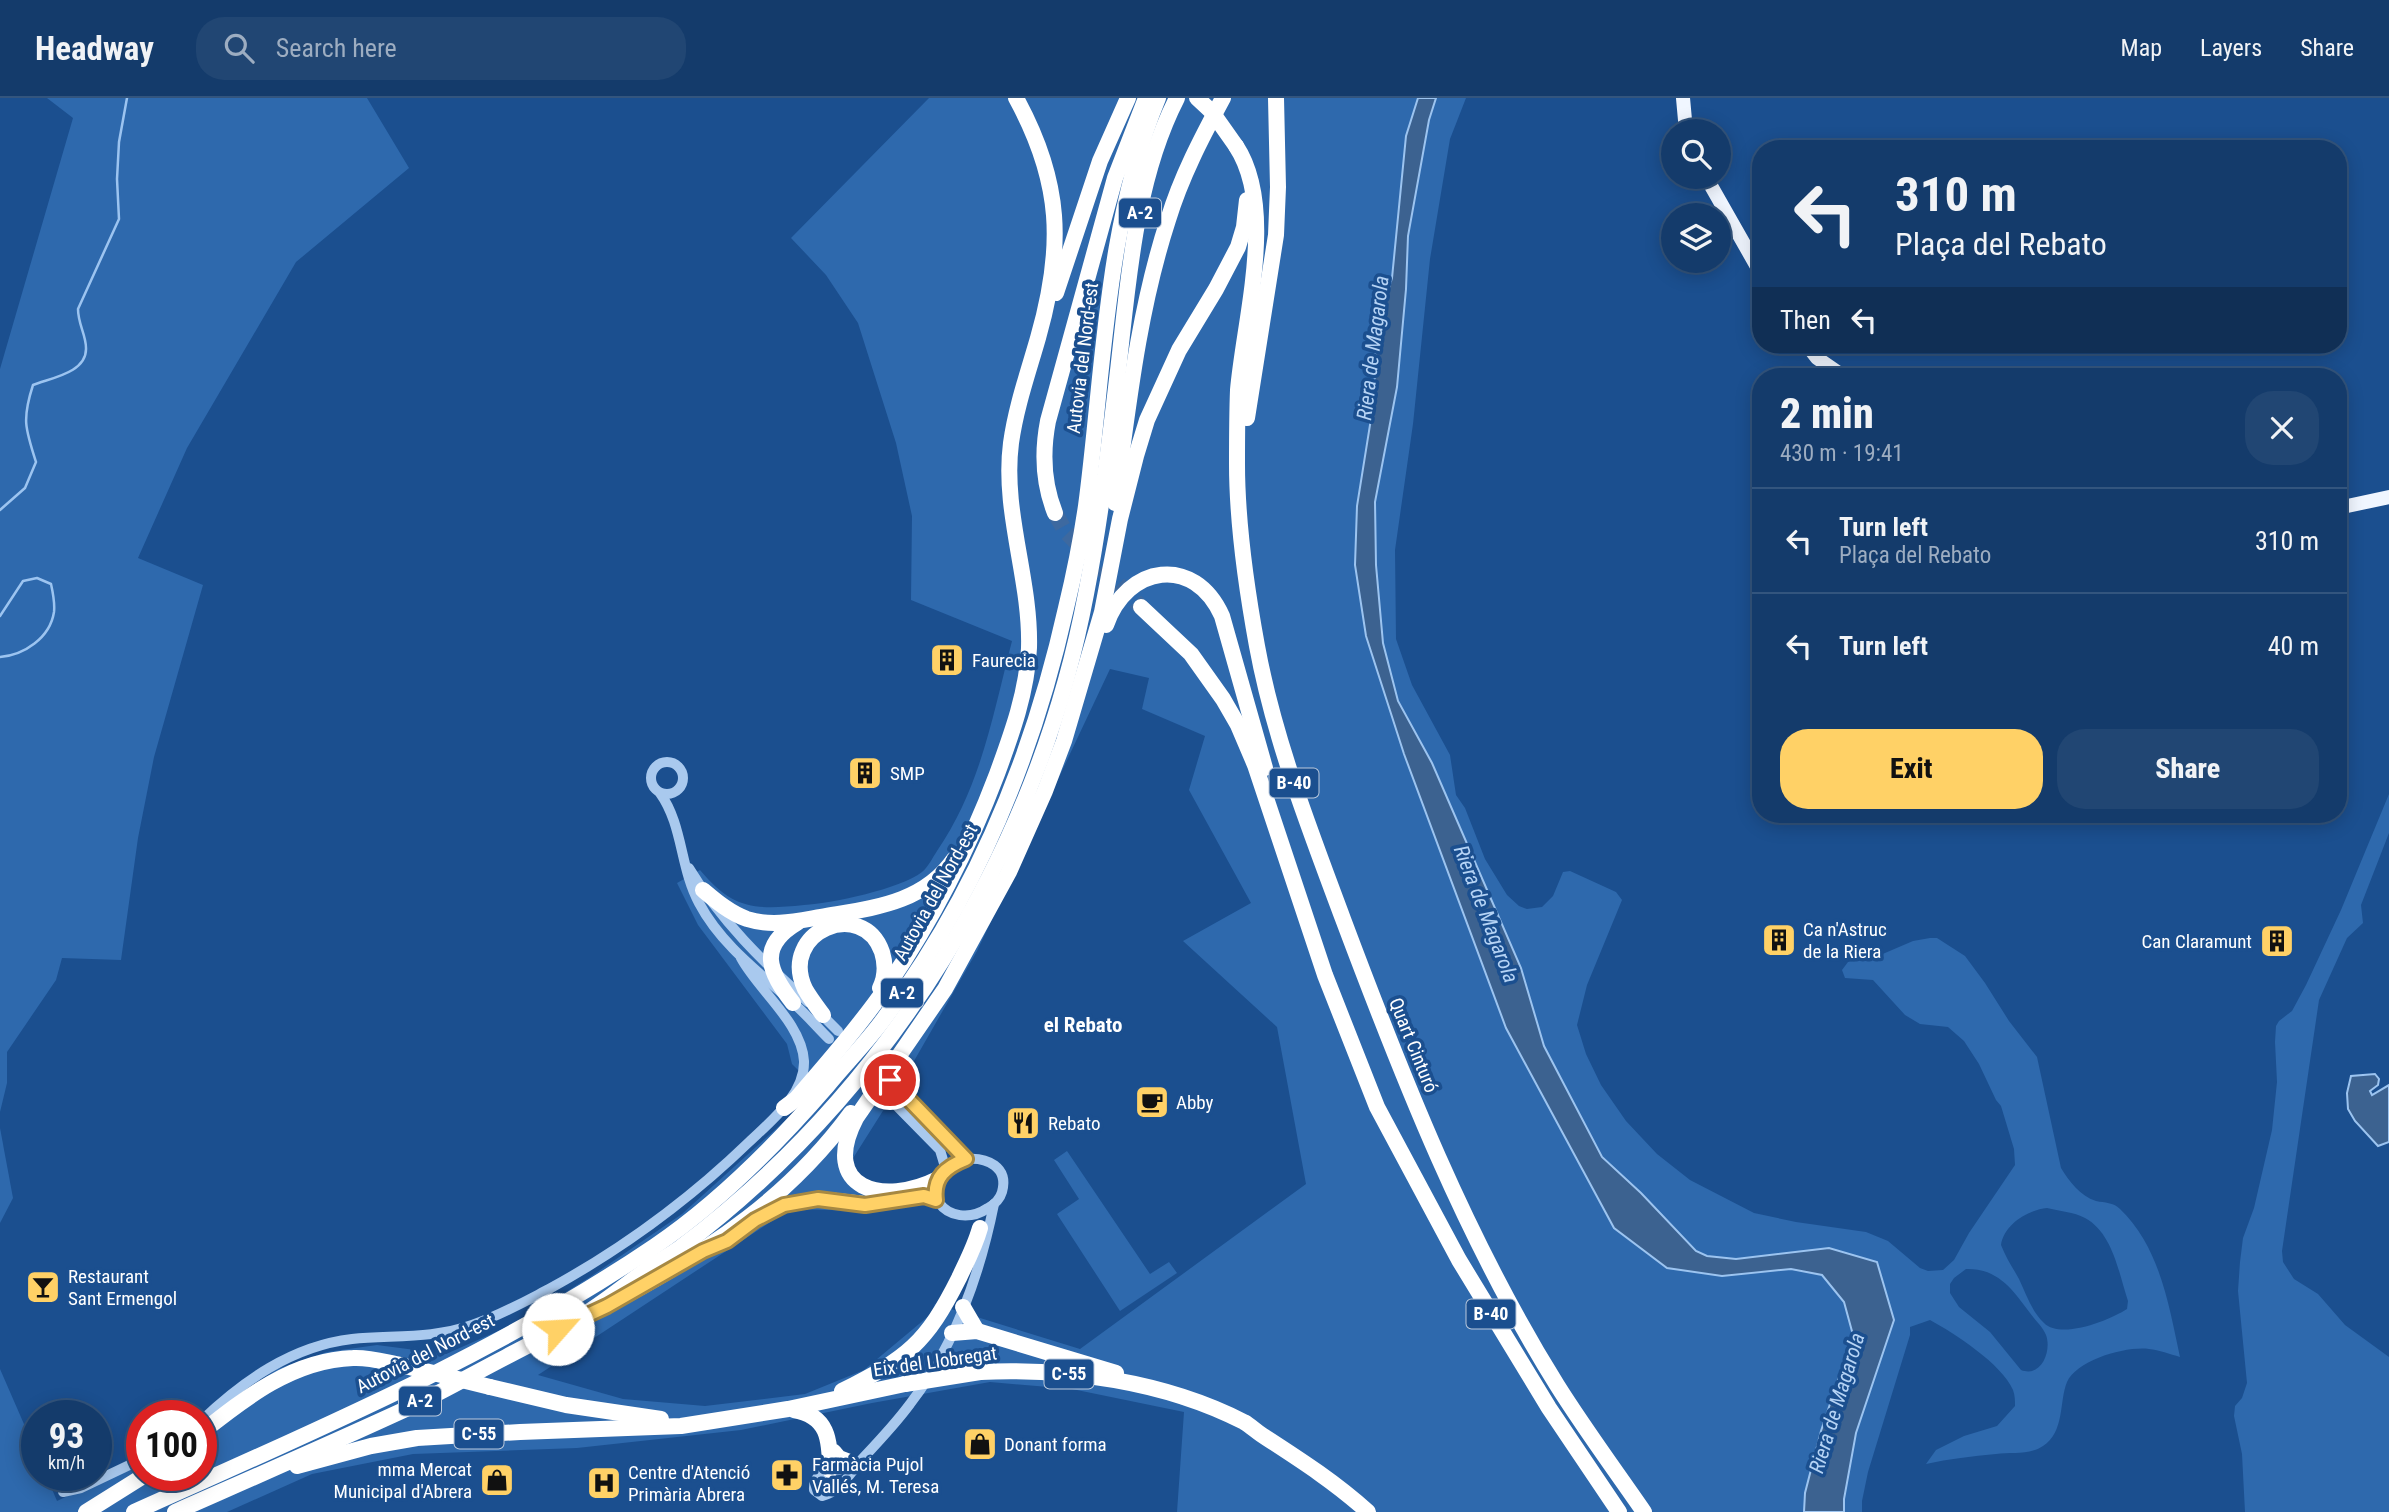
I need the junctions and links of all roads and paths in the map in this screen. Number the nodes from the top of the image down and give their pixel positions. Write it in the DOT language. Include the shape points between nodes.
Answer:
graph roads {
  1 [pos="1016,98"];
  2 [pos="1128,98"];
  3 [pos="1146,98"];
  4 [pos="1158,98"];
  5 [pos="1177,98"];
  6 [pos="1198,98"];
  7 [pos="1223,98"];
  8 [pos="1276,98"];
  9 [pos="1683,98"];
  10 [pos="1685,119"];
  11 [pos="1236,146"];
  12 [pos="1713,189"];
  13 [pos="1752,258"];
  14 [pos="1038,337"];
  15 [pos="1815,354"];
  16 [pos="1831,368"];
  17 [pos="2389,497"];
  18 [pos="2347,506"];
  19 [pos="1055,513"];
  20 [pos="1243,553"];
  21 [pos="1141,607"];
  22 [pos="1094,634"];
  23 [pos="1073,712"];
  24 [pos="676,792"];
  25 [pos="660,793"];
  26 [pos="671,808"];
  27 [pos="968,841"];
  28 [pos="684,860"];
  29 [pos="703,890"];
  30 [pos="799,921"];
  31 [pos="741,958"];
  32 [pos="772,970"];
  33 [pos="1325,975"];
  34 [pos="950,977"];
  35 [pos="793,1003"];
  36 [pos="868,1011"];
  37 [pos="823,1015"];
  38 [pos="890,1080"];
  39 [pos="883,1092"];
  40 [pos="784,1108"];
  41 [pos="966,1159"];
  42 [pos="942,1175"];
  43 [pos="936,1200"];
  44 [pos="995,1203"];
  45 [pos="975,1222"];
  46 [pos="984,1250"];
  47 [pos="703,1251"];
  48 [pos="964,1307"];
  49 [pos="583,1316"];
  50 [pos="977,1331"];
  51 [pos="952,1333"];
  52 [pos="1157,1390"];
  53 [pos="849,1396"];
  54 [pos="823,1401"];
  55 [pos="217,1407"];
  56 [pos="788,1409"];
  57 [pos="217,1421"];
  58 [pos="709,1421"];
  59 [pos="1246,1423"];
  60 [pos="126,1466"];
  61 [pos="845,1469"];
  62 [pos="254,1477"];
  63 [pos="126,1487"];
  64 [pos="63,1492"];
  65 [pos="86,1512"];
  66 [pos="134,1512"];
  67 [pos="175,1512"];
  68 [pos="1368,1512"];
  69 [pos="1380,1512"];
  70 [pos="1619,1512"];
  71 [pos="1644,1512"];
  1 -- 14 [label="highway" via="1044,160 1055,219 1053,268"];
  2 -- 14 [label="highway" via="1100,161"];
  3 -- 19 [label="highway" via="1115,178 1048,421 1045,466"];
  4 -- 66 [label="highway, Autovia del Nord-est / A-2" via="1138,153 1116,249 1085,512 1042,702 981,858 947,922 880,1023 768,1150 659,1244 550,1313 401,1391"];
  5 -- 49 [label="highway, Autovia del Nord-est / A-2" via="1151,167 1132,251 1108,452 1082,611 1043,754 1005,847 965,925 922,992 837,1102 734,1203"];
  6 -- 11 [label="highway, bridge"];
  7 -- 22 [label="highway" via="1196,148 1150,280 1136,345"];
  8 -- 20 [label="highway" via="1276,235 1245,440"];
  9 -- 10 [label="main road"];
  11 -- 20 [label="highway" via="1250,174 1257,215 1238,392"];
  11 -- 22 [label="highway" via="1246,192 1244,227 1232,261 1179,350 1147,420"];
  12 -- 13 [label="main road"];
  14 -- 27 [label="highway" via="1010,452 1012,509 1028,622 1026,676 1007,746"];
  15 -- 16 [label="main road"];
  17 -- 18 [label="main road"];
  20 -- 71 [label="highway, Quart Cinturó / B-40" via="1257,649 1291,773 1416,1106 1506,1295 1557,1385"];
  21 -- 33 [label="highway" via="1191,654 1238,725"];
  22 -- 23 [label="highway"];
  23 -- 33 [label="highway" via="1085,695 1110,613 1128,589 1162,574 1182,576 1203,588 1222,617"];
  23 -- 34 [label="highway" via="1009,872"];
  24 -- 25 [label="street"];
  24 -- 25 [label="street" via="683,773 668,762 652,773 652,783"];
  24 -- 26 [label="street"];
  25 -- 26 [label="street"];
  26 -- 28 [label="street"];
  27 -- 30 [label="highway" via="942,874 908,897 875,909"];
  27 -- 36 [label="highway" via="931,917"];
  28 -- 29 [label="street"];
  28 -- 31 [label="street" via="700,905"];
  29 -- 30 [label="highway" via="747,919"];
  29 -- 32 [label="street"];
  30 -- 32 [label="highway" via="775,942"];
  31 -- 35 [label="street"];
  31 -- 40 [label="street" via="801,1045 800,1082"];
  32 -- 35 [label="highway"];
  32 -- 37 [label="street"];
  33 -- 70 [label="highway, B-40" via="1377,1107 1459,1260"];
  34 -- 42 [label="highway" via="856,1118 847,1136 844,1160 849,1173 878,1192 922,1187"];
  34 -- 47 [label="highway" via="812,1160 756,1214"];
  35 -- 37 [label="street" via="833,1035"];
  36 -- 37 [label="highway" via="884,980 884,958 880,946 866,932 840,924 819,931 804,947 801,958 804,987"];
  36 -- 40 [label="highway"];
  38 -- 41 [label="street"];
  39 -- 42 [label="street" via="940,1150"];
  40 -- 55 [label="street" via="665,1214 543,1292 490,1319 456,1330 311,1348 282,1359"];
  41 -- 42 [label="street"];
  41 -- 44 [label="street" via="1000,1168 1003,1188"];
  42 -- 43 [label="street"];
  43 -- 45 [label="street" via="944,1209"];
  43 -- 47 [label="highway" via="924,1196 865,1205 829,1199 803,1201 773,1210 727,1241"];
  44 -- 45 [label="street"];
  44 -- 46 [label="street"];
  45 -- 46 [label="street"];
  45 -- 54 [label="highway" via="977,1241 946,1304 922,1339 880,1372"];
  46 -- 48 [label="street"];
  47 -- 49 [label="highway"];
  48 -- 50 [label="highway"];
  48 -- 51 [label="street"];
  49 -- 62 [label="highway, Autovia del Nord-est / A-2" via="410,1407"];
  50 -- 51 [label="highway"];
  50 -- 52 [label="highway" via="1123,1375"];
  51 -- 61 [label="street" via="910,1405"];
  52 -- 53 [label="highway, Eix del Llobregat / C-55, bridge" via="1062,1373 980,1372"];
  52 -- 59 [label="highway, Eix del Llobregat / C-55"];
  53 -- 54 [label="highway, Eix del Llobregat / C-55"];
  53 -- 61 [label="highway" via="828,1421 834,1452"];
  54 -- 56 [label="highway, Eix del Llobregat / C-55"];
  56 -- 58 [label="highway, Eix del Llobregat / C-55"];
  56 -- 61 [label="highway" via="821,1422 830,1455"];
  57 -- 58 [label="highway, bridge" via="294,1371 354,1358 566,1405 629,1416"];
  58 -- 62 [label="highway, C-55" via="655,1428 417,1438"];
  59 -- 68 [label="highway, Eix del Llobregat / C-55" via="1323,1474"];
  59 -- 69 [label="highway, Eix del Llobregat / C-55" via="1300,1446 1358,1489"];
  60 -- 64 [label="street"];
  62 -- 67 [label="highway, Autovia del Nord-est / A-2"];
  63 -- 65 [label="highway"];
}
